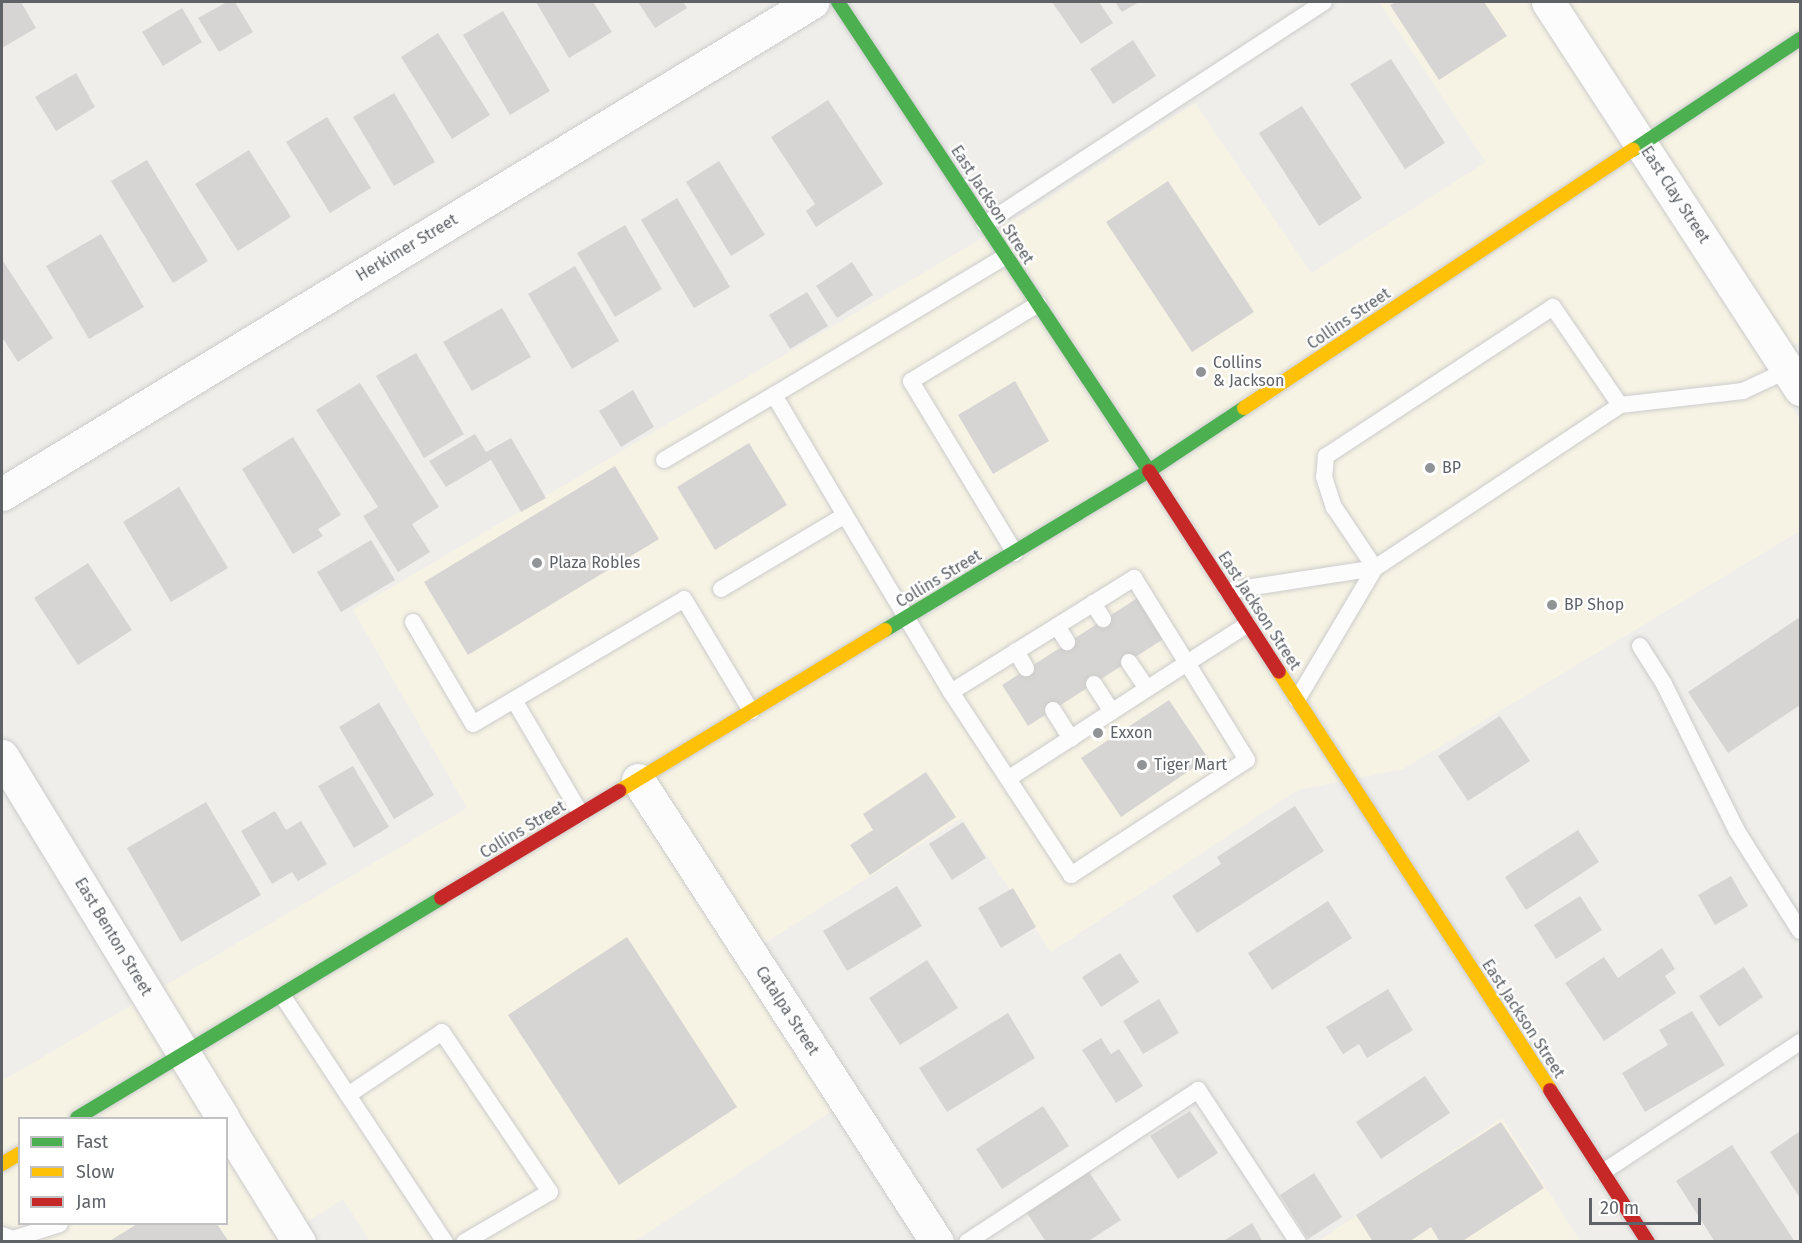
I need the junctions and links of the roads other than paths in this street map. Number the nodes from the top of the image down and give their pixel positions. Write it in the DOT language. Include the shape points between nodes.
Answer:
graph roads {
  1 [pos="812,2"];
  2 [pos="838,2"];
  3 [pos="1324,2"];
  4 [pos="1548,2"];
  5 [pos="1800,39"];
  6 [pos="1642,144"];
  7 [pos="985,224"];
  8 [pos="1006,256"];
  9 [pos="1038,304"];
  10 [pos="1794,380"];
  11 [pos="774,395"];
  12 [pos="1620,405"];
  13 [pos="664,460"];
  14 [pos="1149,471"];
  15 [pos="2,494"];
  16 [pos="845,515"];
  17 [pos="1015,553"];
  18 [pos="1375,568"];
  19 [pos="721,589"];
  20 [pos="1227,591"];
  21 [pos="1093,603"];
  22 [pos="907,618"];
  23 [pos="1103,619"];
  24 [pos="413,622"];
  25 [pos="1248,624"];
  26 [pos="1057,626"];
  27 [pos="1067,642"];
  28 [pos="1640,646"];
  29 [pos="1016,651"];
  30 [pos="1130,662"];
  31 [pos="1188,663"];
  32 [pos="1026,668"];
  33 [pos="1094,684"];
  34 [pos="1147,689"];
  35 [pos="951,692"];
  36 [pos="514,700"];
  37 [pos="1297,700"];
  38 [pos="1053,710"];
  39 [pos="752,711"];
  40 [pos="1112,712"];
  41 [pos="1071,739"];
  42 [pos="2,756"];
  43 [pos="1009,778"];
  44 [pos="638,780"];
  45 [pos="581,814"];
  46 [pos="1800,931"];
  47 [pos="282,995"];
  48 [pos="1800,1042"];
  49 [pos="184,1054"];
  50 [pos="348,1095"];
  51 [pos="80,1117"];
  52 [pos="222,1117"];
  53 [pos="228,1127"];
  54 [pos="18,1154"];
  55 [pos="2,1164"];
  56 [pos="1603,1172"];
  57 [pos="57,1225"];
  58 [pos="2,1235"];
  59 [pos="298,1242"];
  60 [pos="445,1242"];
  61 [pos="464,1242"];
  62 [pos="937,1242"];
  63 [pos="967,1242"];
  64 [pos="1298,1242"];
  65 [pos="1648,1242"];
  1 -- 15 [label="street, Herkimer Street"];
  2 -- 7 [label="main road, East Jackson Street"];
  3 -- 7 [label="lane"];
  4 -- 6 [label="street, East Clay Street"];
  5 -- 6 [label="main road, Collins Street"];
  6 -- 10 [label="street, East Clay Street"];
  6 -- 14 [label="main road, Collins Street"];
  7 -- 8 [label="main road, East Jackson Street"];
  8 -- 9 [label="main road, East Jackson Street"];
  8 -- 11 [label="lane"];
  9 -- 14 [label="main road, East Jackson Street"];
  9 -- 17 [label="lane" via="911,381"];
  10 -- 12 [label="lane" via="1743,391"];
  11 -- 13 [label="lane"];
  11 -- 16 [label="lane"];
  12 -- 18 [label="lane"];
  12 -- 18 [label="lane" via="1553,307 1336,449 1326,456 1324,477 1331,497"];
  14 -- 17 [label="main road, Collins Street"];
  14 -- 20 [label="main road, East Jackson Street"];
  16 -- 19 [label="lane"];
  16 -- 22 [label="lane"];
  17 -- 22 [label="main road, Collins Street"];
  18 -- 20 [label="lane"];
  18 -- 37 [label="lane"];
  20 -- 25 [label="main road, East Jackson Street"];
  21 -- 23 [label="lane"];
  21 -- 26 [label="lane"];
  21 -- 31 [label="lane" via="1134,578"];
  22 -- 35 [label="lane"];
  22 -- 39 [label="main road, Collins Street"];
  24 -- 36 [label="lane" via="473,724"];
  25 -- 31 [label="lane"];
  25 -- 37 [label="main road, East Jackson Street"];
  26 -- 27 [label="lane"];
  26 -- 29 [label="lane"];
  28 -- 46 [label="lane" via="1664,684 1737,831"];
  29 -- 32 [label="lane"];
  29 -- 35 [label="lane"];
  30 -- 34 [label="lane"];
  31 -- 34 [label="lane"];
  31 -- 43 [label="lane" via="1247,760 1071,875"];
  33 -- 40 [label="lane"];
  34 -- 40 [label="lane"];
  35 -- 43 [label="lane"];
  36 -- 39 [label="lane" via="684,599"];
  36 -- 45 [label="lane"];
  37 -- 56 [label="main road, East Jackson Street"];
  38 -- 41 [label="lane"];
  39 -- 44 [label="main road, Collins Street"];
  40 -- 41 [label="lane"];
  41 -- 43 [label="lane"];
  42 -- 49 [label="street, East Benton Street"];
  44 -- 45 [label="main road, Collins Street"];
  44 -- 62 [label="street, Catalpa Street"];
  45 -- 47 [label="main road, Collins Street"];
  47 -- 49 [label="main road, Collins Street"];
  47 -- 50 [label="lane"];
  48 -- 56 [label="lane"];
  49 -- 51 [label="main road, Collins Street"];
  49 -- 52 [label="street, East Benton Street"];
  50 -- 60 [label="lane"];
  50 -- 61 [label="lane" via="442,1032 550,1192"];
  53 -- 59 [label="street, East Benton Street"];
  54 -- 55 [label="main road"];
  56 -- 65 [label="main road, East Jackson Street"];
  57 -- 58 [label="lane" via="13,1239"];
  63 -- 64 [label="lane" via="1198,1090"];
}
